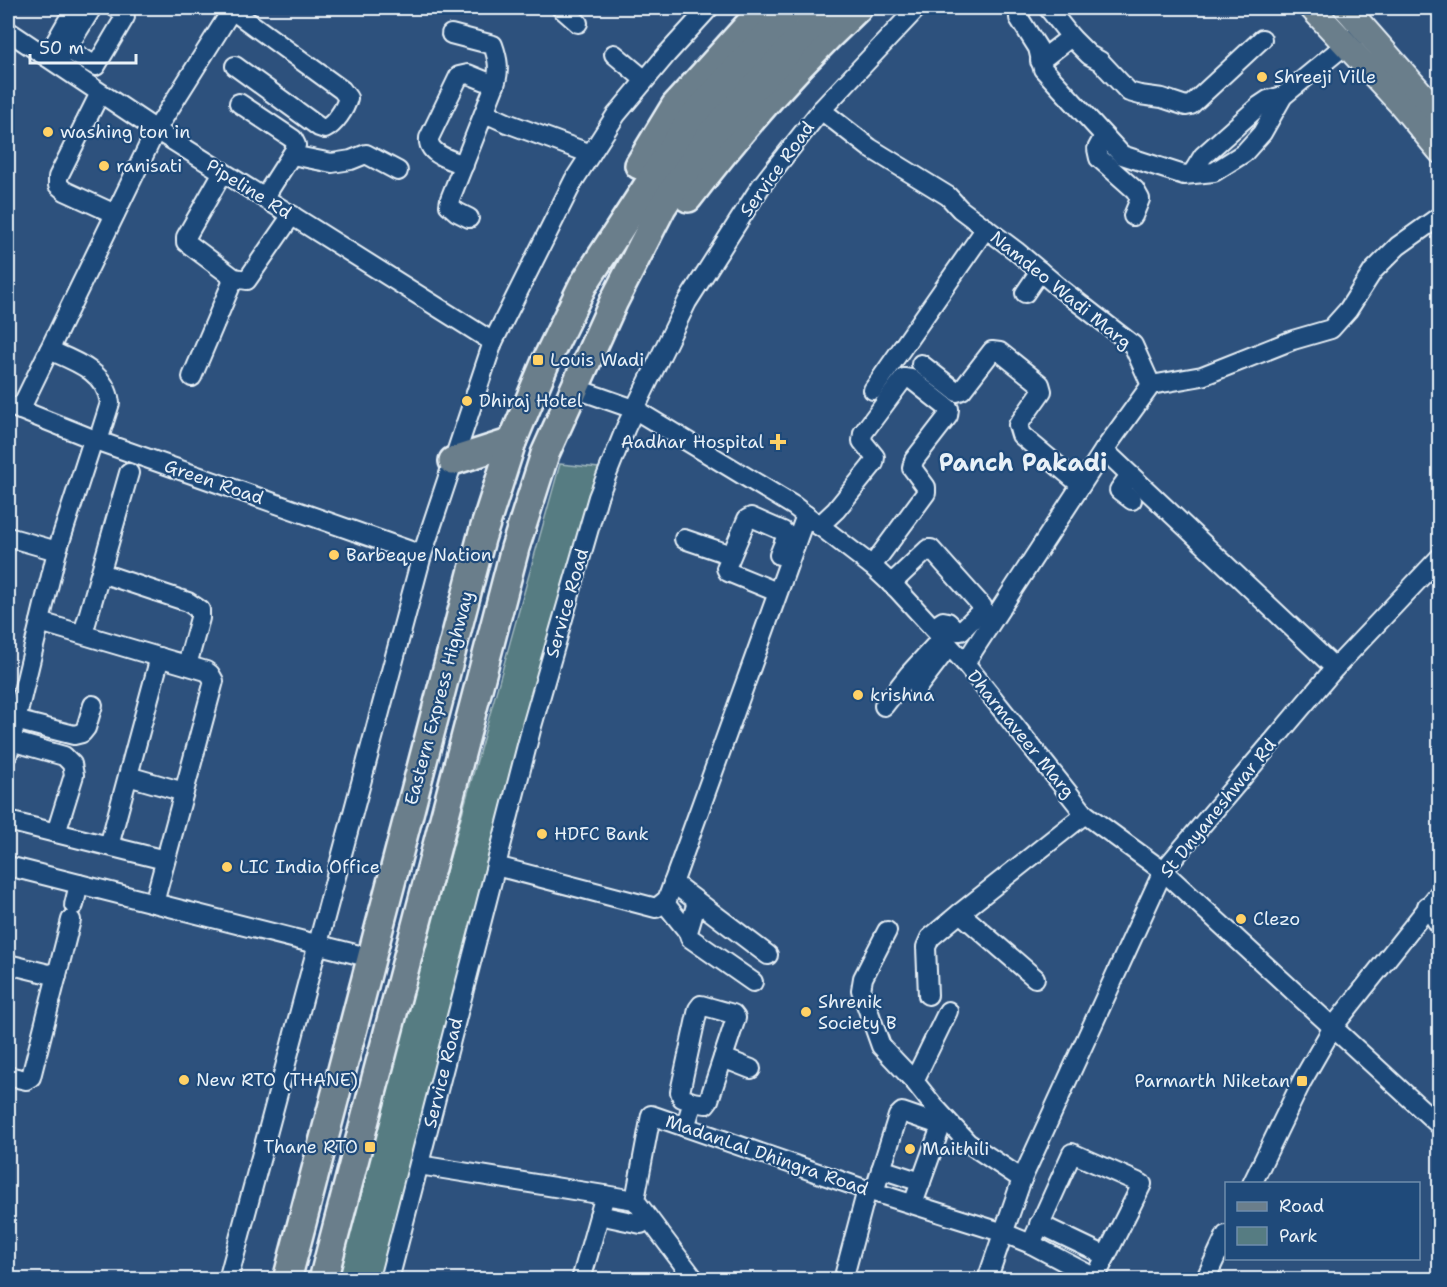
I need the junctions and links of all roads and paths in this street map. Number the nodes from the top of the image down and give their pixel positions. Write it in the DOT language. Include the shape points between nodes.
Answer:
graph roads {
  1 [pos="75,8"];
  2 [pos="92,8"];
  3 [pos="116,8"];
  4 [pos="561,8"];
  5 [pos="709,8"];
  6 [pos="792,8"];
  7 [pos="828,8"];
  8 [pos="858,8"];
  9 [pos="917,8"];
  10 [pos="1023,8"];
  11 [pos="1048,8"];
  12 [pos="1312,8"];
  13 [pos="1346,8"];
  14 [pos="232,9"];
  15 [pos="760,9"];
  16 [pos="578,23"];
  17 [pos="8,31"];
  18 [pos="451,34"];
  19 [pos="1355,37"];
  20 [pos="1071,38"];
  21 [pos="1262,39"];
  22 [pos="614,54"];
  23 [pos="57,57"];
  24 [pos="1040,61"];
  25 [pos="235,66"];
  26 [pos="1392,78"];
  27 [pos="645,80"];
  28 [pos="495,85"];
  29 [pos="100,93"];
  30 [pos="1283,96"];
  31 [pos="239,103"];
  32 [pos="821,110"];
  33 [pos="485,113"];
  34 [pos="1440,115"];
  35 [pos="700,127"];
  36 [pos="156,130"];
  37 [pos="1104,136"];
  38 [pos="1440,151"];
  39 [pos="591,154"];
  40 [pos="292,155"];
  41 [pos="464,165"];
  42 [pos="398,171"];
  43 [pos="223,172"];
  44 [pos="1192,174"];
  45 [pos="264,198"];
  46 [pos="115,214"];
  47 [pos="292,216"];
  48 [pos="1133,216"];
  49 [pos="1440,216"];
  50 [pos="469,219"];
  51 [pos="986,228"];
  52 [pos="1040,271"];
  53 [pos="234,278"];
  54 [pos="582,285"];
  55 [pos="1025,293"];
  56 [pos="614,301"];
  57 [pos="493,342"];
  58 [pos="48,350"];
  59 [pos="921,364"];
  60 [pos="192,377"];
  61 [pos="1152,385"];
  62 [pos="574,388"];
  63 [pos="873,390"];
  64 [pos="14,407"];
  65 [pos="634,409"];
  66 [pos="96,441"];
  67 [pos="512,442"];
  68 [pos="1104,450"];
  69 [pos="453,461"];
  70 [pos="129,473"];
  71 [pos="1130,475"];
  72 [pos="1081,485"];
  73 [pos="1120,491"];
  74 [pos="813,521"];
  75 [pos="8,537"];
  76 [pos="684,539"];
  77 [pos="57,551"];
  78 [pos="422,555"];
  79 [pos="731,555"];
  80 [pos="1440,557"];
  81 [pos="872,566"];
  82 [pos="101,573"];
  83 [pos="891,584"];
  84 [pos="772,590"];
  85 [pos="40,621"];
  86 [pos="83,634"];
  87 [pos="941,637"];
  88 [pos="160,657"];
  89 [pos="965,663"];
  90 [pos="187,665"];
  91 [pos="1335,668"];
  92 [pos="917,688"];
  93 [pos="93,705"];
  94 [pos="884,706"];
  95 [pos="15,720"];
  96 [pos="9,748"];
  97 [pos="128,776"];
  98 [pos="184,792"];
  99 [pos="1085,814"];
  100 [pos="8,821"];
  101 [pos="56,833"];
  102 [pos="109,846"];
  103 [pos="165,860"];
  104 [pos="8,866"];
  105 [pos="496,866"];
  106 [pos="1163,871"];
  107 [pos="673,883"];
  108 [pos="79,884"];
  109 [pos="1440,892"];
  110 [pos="664,902"];
  111 [pos="697,902"];
  112 [pos="154,903"];
  113 [pos="1427,906"];
  114 [pos="960,913"];
  115 [pos="1440,926"];
  116 [pos="887,931"];
  117 [pos="688,932"];
  118 [pos="318,944"];
  119 [pos="768,955"];
  120 [pos="371,958"];
  121 [pos="8,964"];
  122 [pos="57,976"];
  123 [pos="1035,978"];
  124 [pos="753,982"];
  125 [pos="928,995"];
  126 [pos="948,1011"];
  127 [pos="1333,1027"];
  128 [pos="723,1058"];
  129 [pos="751,1069"];
  130 [pos="8,1076"];
  131 [pos="914,1081"];
  132 [pos="693,1102"];
  133 [pos="1440,1126"];
  134 [pos="685,1127"];
  135 [pos="419,1165"];
  136 [pos="881,1169"];
  137 [pos="1022,1179"];
  138 [pos="921,1182"];
  139 [pos="1253,1182"];
  140 [pos="871,1191"];
  141 [pos="604,1195"];
  142 [pos="634,1200"];
  143 [pos="913,1204"];
  144 [pos="599,1215"];
  145 [pos="641,1224"];
  146 [pos="1040,1224"];
  147 [pos="1004,1233"];
  148 [pos="1225,1240"];
  149 [pos="1031,1244"];
  150 [pos="1106,1256"];
  151 [pos="1097,1279"];
  152 [pos="228,1280"];
  153 [pos="287,1280"];
  154 [pos="323,1280"];
  155 [pos="390,1280"];
  156 [pos="581,1280"];
  157 [pos="695,1280"];
  158 [pos="843,1280"];
  159 [pos="987,1280"];
  160 [pos="1205,1280"];
  1 -- 23 [label="street"];
  2 -- 23 [label="street"];
  3 -- 23 [label="street" via="124,12 125,18 96,66"];
  4 -- 16 [label="street"];
  5 -- 27 [label="street"];
  6 -- 35 [label="highway"];
  7 -- 35 [label="highway"];
  8 -- 56 [label="highway" via="726,148"];
  9 -- 32 [label="street, Service Road"];
  10 -- 24 [label="street" via="1019,18 1038,48"];
  11 -- 20 [label="street"];
  12 -- 19 [label="main road"];
  13 -- 19 [label="main road"];
  14 -- 25 [label="street" via="342,90 348,98 346,105 331,126 319,128"];
  14 -- 36 [label="street"];
  15 -- 54 [label="highway" via="675,106 626,188"];
  17 -- 23 [label="street, Pipeline Rd"];
  18 -- 28 [label="street" via="493,45 498,58"];
  19 -- 26 [label="main road"];
  19 -- 30 [label="street"];
  20 -- 21 [label="street" via="1130,92 1186,106"];
  20 -- 24 [label="street"];
  22 -- 27 [label="street"];
  23 -- 29 [label="street, Pipeline Rd"];
  24 -- 37 [label="street" via="1042,69"];
  26 -- 34 [label="main road"];
  26 -- 38 [label="main road"];
  27 -- 39 [label="street"];
  28 -- 33 [label="street"];
  28 -- 41 [label="street" via="468,74 459,75 429,138 430,148"];
  29 -- 36 [label="street, Pipeline Rd"];
  29 -- 46 [label="street" via="58,177 58,185"];
  30 -- 44 [label="street" via="1259,106 1203,156"];
  30 -- 44 [label="street" via="1262,133 1244,153 1214,172"];
  31 -- 40 [label="street" via="293,140 296,145"];
  32 -- 51 [label="street, Namdeo Wadi Marg" via="870,148 948,196"];
  32 -- 65 [label="street, Service Road" via="761,186 687,302"];
  33 -- 39 [label="street"];
  33 -- 41 [label="street"];
  35 -- 54 [label="highway, Eastern Express Highway"];
  35 -- 56 [label="highway, Eastern Express Highway"];
  36 -- 43 [label="street, Pipeline Rd"];
  36 -- 46 [label="street"];
  37 -- 44 [label="street" via="1122,155 1184,176"];
  37 -- 48 [label="street" via="1097,149 1099,158 1140,199"];
  39 -- 57 [label="street" via="574,180"];
  40 -- 42 [label="street" via="332,163 366,154"];
  40 -- 45 [label="street"];
  41 -- 50 [label="street" via="449,205"];
  43 -- 45 [label="street, Pipeline Rd"];
  43 -- 53 [label="street" via="186,242"];
  45 -- 47 [label="street, Pipeline Rd"];
  46 -- 58 [label="street"];
  47 -- 53 [label="street" via="247,280"];
  47 -- 57 [label="street, Pipeline Rd"];
  49 -- 61 [label="street" via="1398,246 1331,329 1202,376"];
  51 -- 52 [label="street, Namdeo Wadi Marg"];
  51 -- 63 [label="street"];
  52 -- 55 [label="street"];
  52 -- 61 [label="street, Namdeo Wadi Marg" via="1133,345"];
  53 -- 60 [label="street"];
  54 -- 67 [label="highway, Eastern Express Highway"];
  56 -- 62 [label="highway, Eastern Express Highway"];
  57 -- 69 [label="street"];
  58 -- 64 [label="street"];
  58 -- 66 [label="street" via="81,364 100,379 109,396"];
  59 -- 72 [label="street" via="957,392 992,351 1000,352 1040,384 1042,391 1018,425 1021,435"];
  61 -- 68 [label="street"];
  62 -- 65 [label="street, Dharmaveer Marg"];
  62 -- 154 [label="highway, Eastern Express Highway" via="545,454 515,548"];
  64 -- 66 [label="street, Green Road"];
  65 -- 74 [label="street, Dharmaveer Marg"];
  65 -- 105 [label="street, Service Road" via="598,497"];
  66 -- 77 [label="street"];
  66 -- 78 [label="street, Green Road"];
  67 -- 69 [label="highway"];
  67 -- 120 [label="highway, Eastern Express Highway" via="481,539"];
  68 -- 71 [label="street"];
  68 -- 72 [label="street"];
  69 -- 78 [label="street"];
  70 -- 82 [label="street"];
  71 -- 73 [label="street"];
  71 -- 91 [label="street"];
  72 -- 89 [label="street"];
  74 -- 81 [label="street, Dharmaveer Marg"];
  74 -- 81 [label="street" via="836,510 874,463 875,457 862,441 863,433 904,378 911,379 949,409 948,416 914,460 912,468 926,487 926,494"];
  74 -- 84 [label="street"];
  75 -- 77 [label="street"];
  76 -- 79 [label="street"];
  77 -- 85 [label="street"];
  78 -- 118 [label="street"];
  79 -- 84 [label="street" via="728,572"];
  79 -- 84 [label="street" via="751,517 783,531 787,535"];
  80 -- 91 [label="street, St Dnyaneshwar Rd"];
  81 -- 83 [label="street, Dharmaveer Marg"];
  82 -- 86 [label="street"];
  82 -- 90 [label="street" via="188,602 200,610"];
  83 -- 87 [label="street, Dharmaveer Marg"];
  83 -- 87 [label="street" via="931,549 982,606 961,631 943,621"];
  84 -- 107 [label="street"];
  85 -- 86 [label="street"];
  85 -- 95 [label="street"];
  86 -- 88 [label="street"];
  87 -- 89 [label="street, Dharmaveer Marg"];
  87 -- 92 [label="street"];
  87 -- 94 [label="street"];
  88 -- 90 [label="street"];
  88 -- 97 [label="street"];
  89 -- 99 [label="street, Dharmaveer Marg"];
  90 -- 98 [label="street" via="206,671 214,681"];
  91 -- 106 [label="street, St Dnyaneshwar Rd"];
  93 -- 95 [label="street" via="86,728 74,735"];
  95 -- 96 [label="street"];
  96 -- 101 [label="street" via="64,756 72,765 74,775"];
  97 -- 98 [label="street"];
  97 -- 102 [label="street"];
  98 -- 103 [label="street"];
  99 -- 106 [label="street, Dharmaveer Marg"];
  99 -- 114 [label="street"];
  100 -- 101 [label="street"];
  101 -- 102 [label="street"];
  102 -- 103 [label="street"];
  103 -- 112 [label="street"];
  104 -- 108 [label="street"];
  105 -- 110 [label="street" via="656,908"];
  105 -- 135 [label="street, Service Road"];
  106 -- 127 [label="street, Dharmaveer Marg"];
  106 -- 137 [label="street, St Dnyaneshwar Rd"];
  107 -- 110 [label="street"];
  107 -- 111 [label="street"];
  108 -- 112 [label="street"];
  108 -- 122 [label="street"];
  109 -- 113 [label="street"];
  110 -- 117 [label="street"];
  111 -- 117 [label="street"];
  111 -- 119 [label="street"];
  112 -- 118 [label="street"];
  113 -- 115 [label="street"];
  113 -- 127 [label="street"];
  114 -- 123 [label="street"];
  114 -- 125 [label="street" via="930,938 926,947"];
  116 -- 131 [label="street" via="863,978 861,990 881,1046"];
  117 -- 124 [label="street" via="690,938"];
  118 -- 120 [label="street"];
  118 -- 152 [label="street"];
  120 -- 153 [label="highway, Eastern Express Highway"];
  121 -- 122 [label="street"];
  122 -- 130 [label="street" via="31,1077 26,1080"];
  126 -- 131 [label="street"];
  127 -- 133 [label="street, Dharmaveer Marg"];
  127 -- 139 [label="street"];
  128 -- 129 [label="street"];
  128 -- 132 [label="street" via="709,1100 706,1104"];
  128 -- 132 [label="street" via="736,1018 701,1005 680,1092 682,1098"];
  131 -- 137 [label="street" via="968,1143"];
  132 -- 134 [label="street"];
  134 -- 140 [label="street, MadanLal Dhingra Road"];
  134 -- 142 [label="street, MadanLal Dhingra Road" via="651,1115"];
  135 -- 141 [label="street"];
  135 -- 155 [label="street, Service Road"];
  136 -- 138 [label="street"];
  136 -- 138 [label="street" via="902,1112 937,1124 940,1129"];
  136 -- 140 [label="street"];
  137 -- 147 [label="street, St Dnyaneshwar Rd"];
  138 -- 143 [label="street"];
  140 -- 143 [label="street, MadanLal Dhingra Road"];
  140 -- 158 [label="street"];
  141 -- 142 [label="street"];
  141 -- 144 [label="street"];
  142 -- 157 [label="street"];
  143 -- 147 [label="street, MadanLal Dhingra Road"];
  144 -- 145 [label="street"];
  144 -- 156 [label="street"];
  146 -- 149 [label="street"];
  146 -- 150 [label="street"];
  146 -- 150 [label="street" via="1072,1153 1142,1184"];
  147 -- 149 [label="street, MadanLal Dhingra Road"];
  147 -- 159 [label="street, St Dnyaneshwar Rd"];
  148 -- 160 [label="street"];
  149 -- 151 [label="street, MadanLal Dhingra Road"];
  150 -- 151 [label="street"];
}
